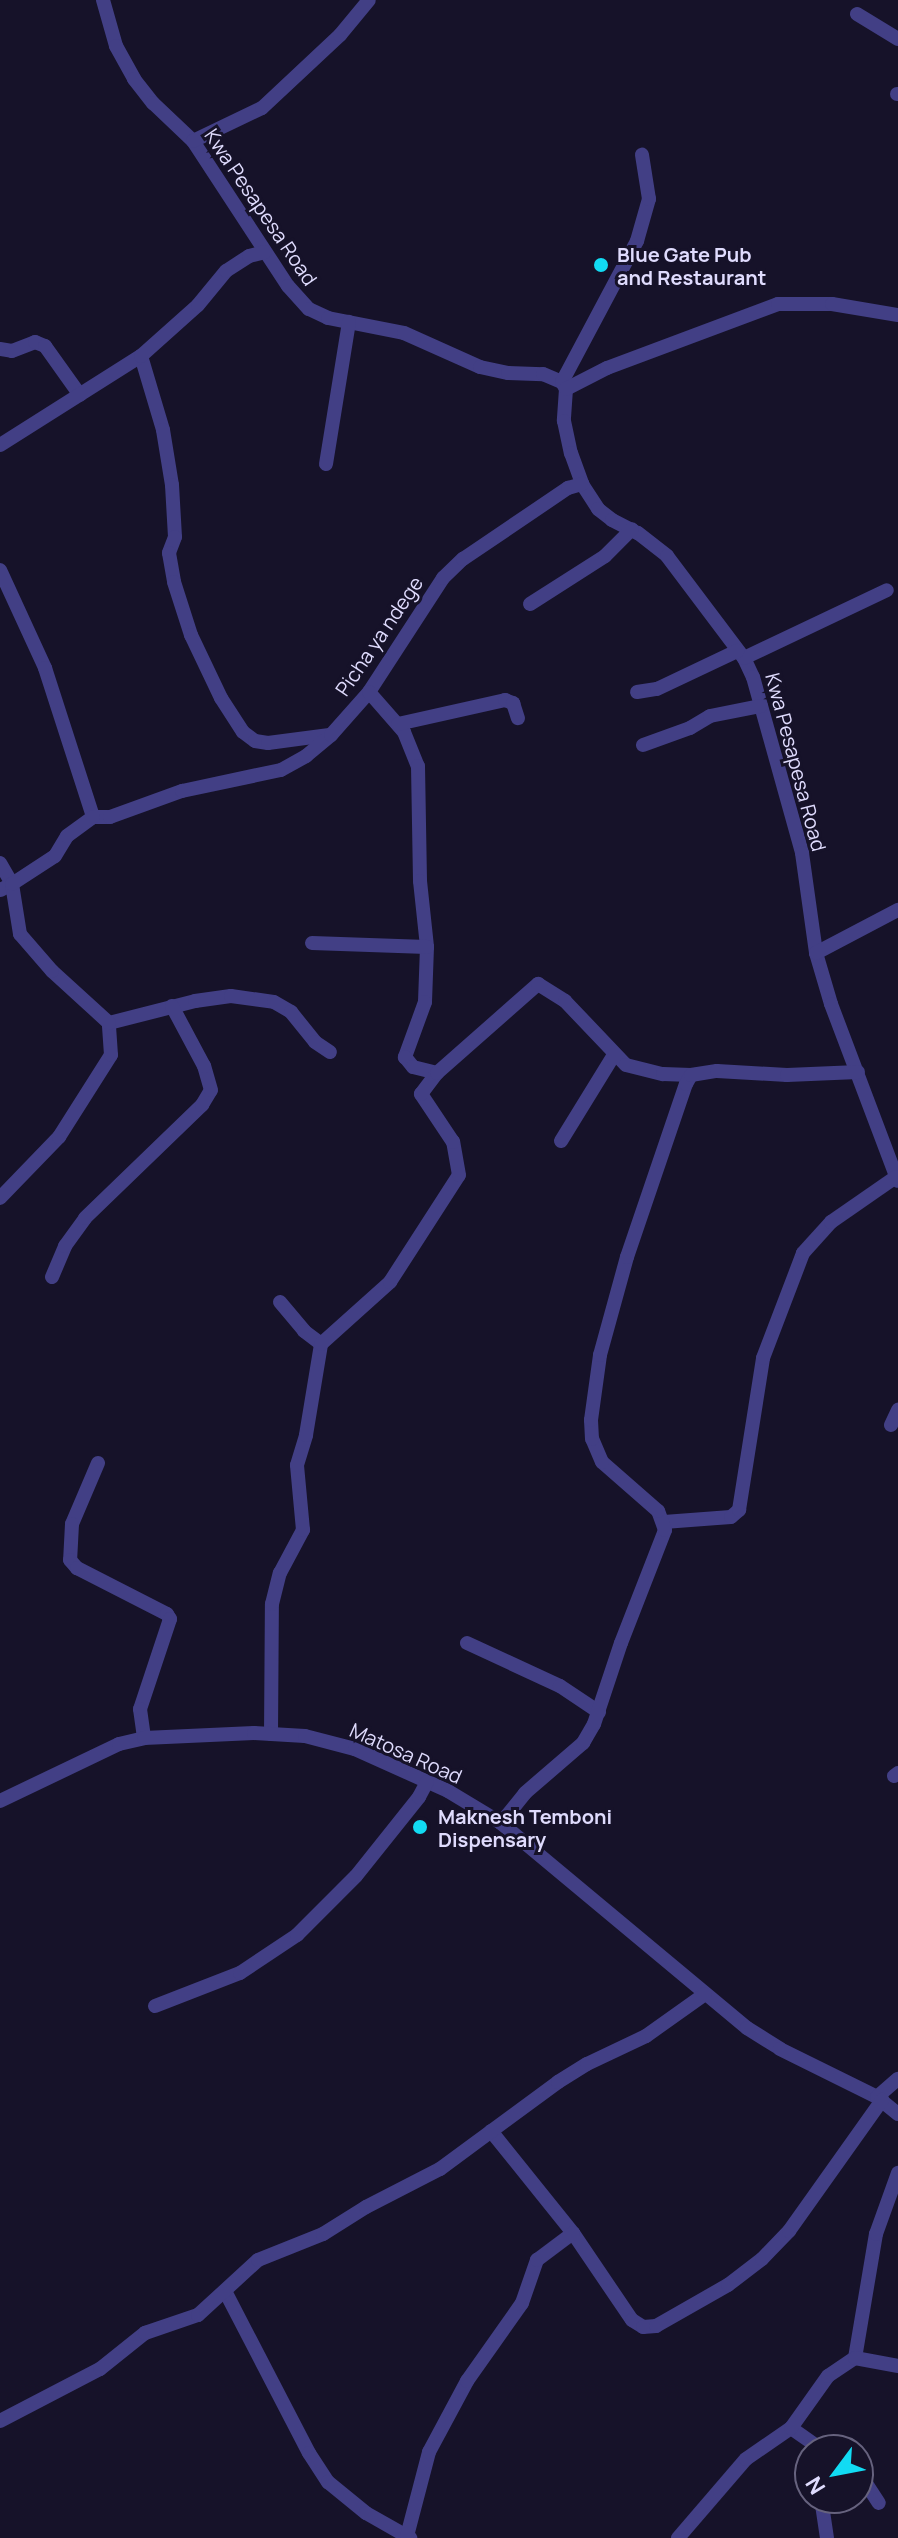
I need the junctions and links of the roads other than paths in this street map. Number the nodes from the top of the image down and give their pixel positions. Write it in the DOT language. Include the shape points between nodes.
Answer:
graph roads {
  1 [pos="103,0"];
  2 [pos="369,0"];
  3 [pos="857,14"];
  4 [pos="898,39"];
  5 [pos="193,141"];
  6 [pos="642,155"];
  7 [pos="265,252"];
  8 [pos="898,315"];
  9 [pos="349,322"];
  10 [pos="0,349"];
  11 [pos="141,356"];
  12 [pos="564,385"];
  13 [pos="80,395"];
  14 [pos="0,445"];
  15 [pos="326,464"];
  16 [pos="582,484"];
  17 [pos="632,529"];
  18 [pos="0,570"];
  19 [pos="887,590"];
  20 [pos="530,604"];
  21 [pos="740,654"];
  22 [pos="369,692"];
  23 [pos="637,692"];
  24 [pos="761,706"];
  25 [pos="518,718"];
  26 [pos="398,724"];
  27 [pos="331,735"];
  28 [pos="643,745"];
  29 [pos="93,817"];
  30 [pos="0,863"];
  31 [pos="6,887"];
  32 [pos="898,910"];
  33 [pos="312,943"];
  34 [pos="427,947"];
  35 [pos="816,953"];
  36 [pos="172,1006"];
  37 [pos="109,1023"];
  38 [pos="330,1052"];
  39 [pos="614,1055"];
  40 [pos="858,1072"];
  41 [pos="437,1073"];
  42 [pos="691,1075"];
  43 [pos="561,1141"];
  44 [pos="893,1154"];
  45 [pos="897,1179"];
  46 [pos="2,1193"];
  47 [pos="52,1277"];
  48 [pos="280,1302"];
  49 [pos="321,1344"];
  50 [pos="898,1410"];
  51 [pos="891,1425"];
  52 [pos="98,1463"];
  53 [pos="664,1522"];
  54 [pos="467,1643"];
  55 [pos="599,1712"];
  56 [pos="271,1734"];
  57 [pos="144,1738"];
  58 [pos="427,1782"];
  59 [pos="0,1801"];
  60 [pos="501,1823"];
  61 [pos="705,1994"];
  62 [pos="155,2006"];
  63 [pos="898,2079"];
  64 [pos="880,2098"];
  65 [pos="898,2114"];
  66 [pos="491,2131"];
  67 [pos="898,2173"];
  68 [pos="573,2233"];
  69 [pos="226,2293"];
  70 [pos="855,2358"];
  71 [pos="898,2366"];
  72 [pos="0,2421"];
  73 [pos="791,2428"];
  74 [pos="799,2434"];
  75 [pos="874,2495"];
  76 [pos="879,2503"];
  77 [pos="823,2514"];
  78 [pos="409,2537"];
  79 [pos="678,2538"];
  80 [pos="827,2538"];
  1 -- 5 [label="street, Kwa Pesapesa Road" via="116,46 134,79"];
  2 -- 5 [label="street" via="340,35 262,108"];
  3 -- 4 [label="street"];
  5 -- 7 [label="street, Kwa Pesapesa Road"];
  6 -- 12 [label="street" via="649,199 637,241"];
  7 -- 9 [label="street, Kwa Pesapesa Road" via="309,309"];
  7 -- 11 [label="street" via="226,271 198,305"];
  8 -- 12 [label="street" via="832,304 778,304"];
  9 -- 12 [label="street, Kwa Pesapesa Road" via="404,333 480,367 543,374"];
  9 -- 15 [label="street"];
  10 -- 13 [label="street" via="12,351 35,342 45,346"];
  11 -- 13 [label="street"];
  11 -- 27 [label="street" via="163,430 172,485 175,537 169,553 174,582 191,635 221,698 255,741"];
  12 -- 16 [label="street, Kwa Pesapesa Road" via="564,421"];
  13 -- 14 [label="street"];
  16 -- 17 [label="street, Kwa Pesapesa Road" via="598,509"];
  16 -- 22 [label="street, Picha ya ndege" via="568,488 463,559 433,591"];
  17 -- 20 [label="street" via="605,556"];
  17 -- 21 [label="street, Kwa Pesapesa Road" via="674,564"];
  18 -- 29 [label="street" via="45,668"];
  19 -- 21 [label="street"];
  21 -- 23 [label="street" via="657,689"];
  21 -- 24 [label="street, Kwa Pesapesa Road"];
  22 -- 26 [label="street"];
  22 -- 27 [label="street, Picha ya ndege"];
  24 -- 28 [label="street" via="710,716"];
  24 -- 35 [label="street, Kwa Pesapesa Road" via="802,853"];
  25 -- 26 [label="street" via="513,703 505,700"];
  26 -- 34 [label="street" via="418,766"];
  27 -- 29 [label="street, Picha ya ndege" via="281,770 182,791 110,817"];
  29 -- 31 [label="street" via="67,836 55,856"];
  30 -- 31 [label="street"];
  31 -- 37 [label="street" via="28,946"];
  32 -- 35 [label="street"];
  33 -- 34 [label="street"];
  34 -- 41 [label="street" via="425,1002 405,1057 413,1067"];
  35 -- 40 [label="street, Kwa Pesapesa Road"];
  36 -- 37 [label="street"];
  36 -- 38 [label="street" via="231,996 274,1002"];
  36 -- 47 [label="street" via="211,1090 202,1105 85,1218"];
  37 -- 46 [label="street" via="111,1055 94,1085 59,1137"];
  39 -- 41 [label="street" via="565,1001 538,984"];
  39 -- 42 [label="street" via="645,1071"];
  39 -- 43 [label="street"];
  40 -- 42 [label="street"];
  40 -- 44 [label="street, Kwa Pesapesa Road"];
  41 -- 49 [label="street" via="421,1098 457,1150 456,1184 390,1282"];
  42 -- 53 [label="street" via="674,1111 627,1257 600,1355 591,1420 602,1462"];
  44 -- 45 [label="street, Kwa Pesapesa Road"];
  45 -- 53 [label="street" via="831,1222 803,1253 763,1358 739,1510 731,1517"];
  48 -- 49 [label="street"];
  49 -- 56 [label="street" via="297,1465 303,1530 280,1573 272,1604"];
  50 -- 51 [label="street"];
  52 -- 57 [label="street" via="72,1524 70,1560 170,1619 140,1709"];
  53 -- 55 [label="street"];
  54 -- 55 [label="street" via="560,1686"];
  55 -- 60 [label="street" via="583,1743 525,1793"];
  56 -- 57 [label="street, Matosa Road"];
  56 -- 58 [label="street, Matosa Road" via="332,1742"];
  57 -- 59 [label="street, Matosa Road" via="119,1744"];
  58 -- 60 [label="street, Matosa Road"];
  58 -- 62 [label="street" via="356,1876 297,1935 240,1973"];
  60 -- 61 [label="street, Matosa Road"];
  61 -- 64 [label="street, Matosa Road" via="780,2049"];
  61 -- 66 [label="street" via="657,2030 567,2076"];
  63 -- 64 [label="street"];
  64 -- 65 [label="street, Matosa Road"];
  64 -- 68 [label="street" via="789,2231 762,2259 656,2326 643,2327 632,2320"];
  66 -- 68 [label="street"];
  66 -- 69 [label="street" via="440,2169 339,2225 258,2260"];
  67 -- 70 [label="street" via="876,2234"];
  68 -- 78 [label="street" via="537,2260 522,2303 467,2381 429,2452"];
  69 -- 72 [label="street" via="198,2315 145,2333 100,2369"];
  69 -- 78 [label="street" via="328,2482 366,2513"];
  70 -- 71 [label="street"];
  70 -- 73 [label="street" via="825,2379"];
  73 -- 74 [label="street"];
  73 -- 79 [label="street" via="746,2459"];
  75 -- 76 [label="street"];
  77 -- 80 [label="street"];
}
